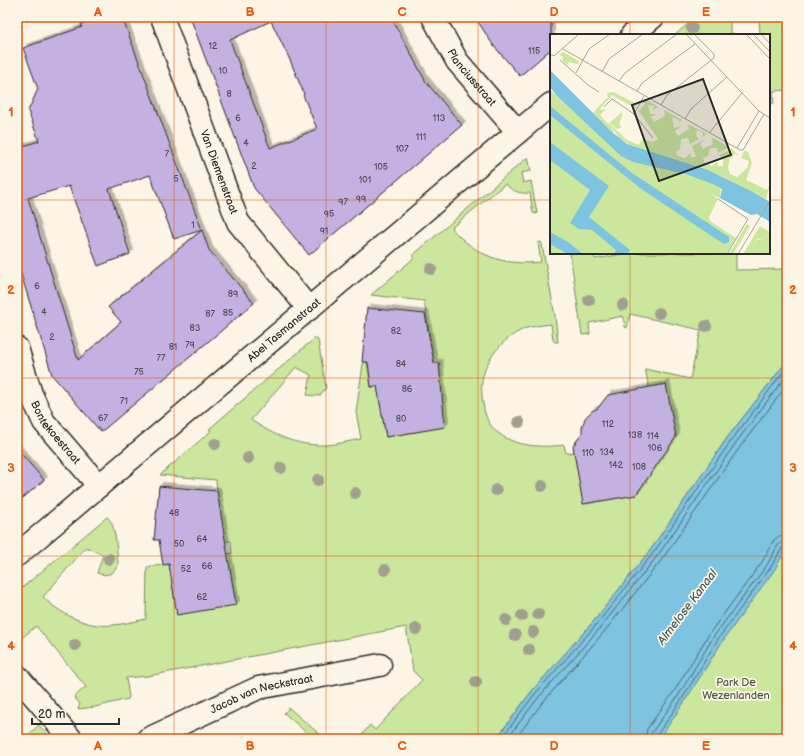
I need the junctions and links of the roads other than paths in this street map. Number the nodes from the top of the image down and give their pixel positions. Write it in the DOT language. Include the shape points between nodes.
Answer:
graph roads {
  1 [pos="162,17"];
  2 [pos="433,17"];
  3 [pos="653,17"];
  4 [pos="633,34"];
  5 [pos="550,105"];
  6 [pos="518,132"];
  7 [pos="309,309"];
  8 [pos="17,348"];
  9 [pos="99,486"];
  10 [pos="17,556"];
  11 [pos="380,665"];
  12 [pos="17,676"];
  13 [pos="71,739"];
  14 [pos="148,739"];
  1 -- 7 [label="street, Van Diemenstraat" via="238,222"];
  2 -- 6 [label="street, Planciusstraat" via="457,60"];
  3 -- 4 [label="street"];
  5 -- 6 [label="street, Abel Tasmanstraat"];
  6 -- 7 [label="street, Abel Tasmanstraat"];
  7 -- 9 [label="street, Abel Tasmanstraat"];
  8 -- 9 [label="street, Bontekoestraat" via="31,394 44,422"];
  9 -- 10 [label="street, Abel Tasmanstraat"];
  11 -- 14 [label="street, Jacob van Neckstraat" via="258,688"];
  12 -- 13 [label="street"];
}
